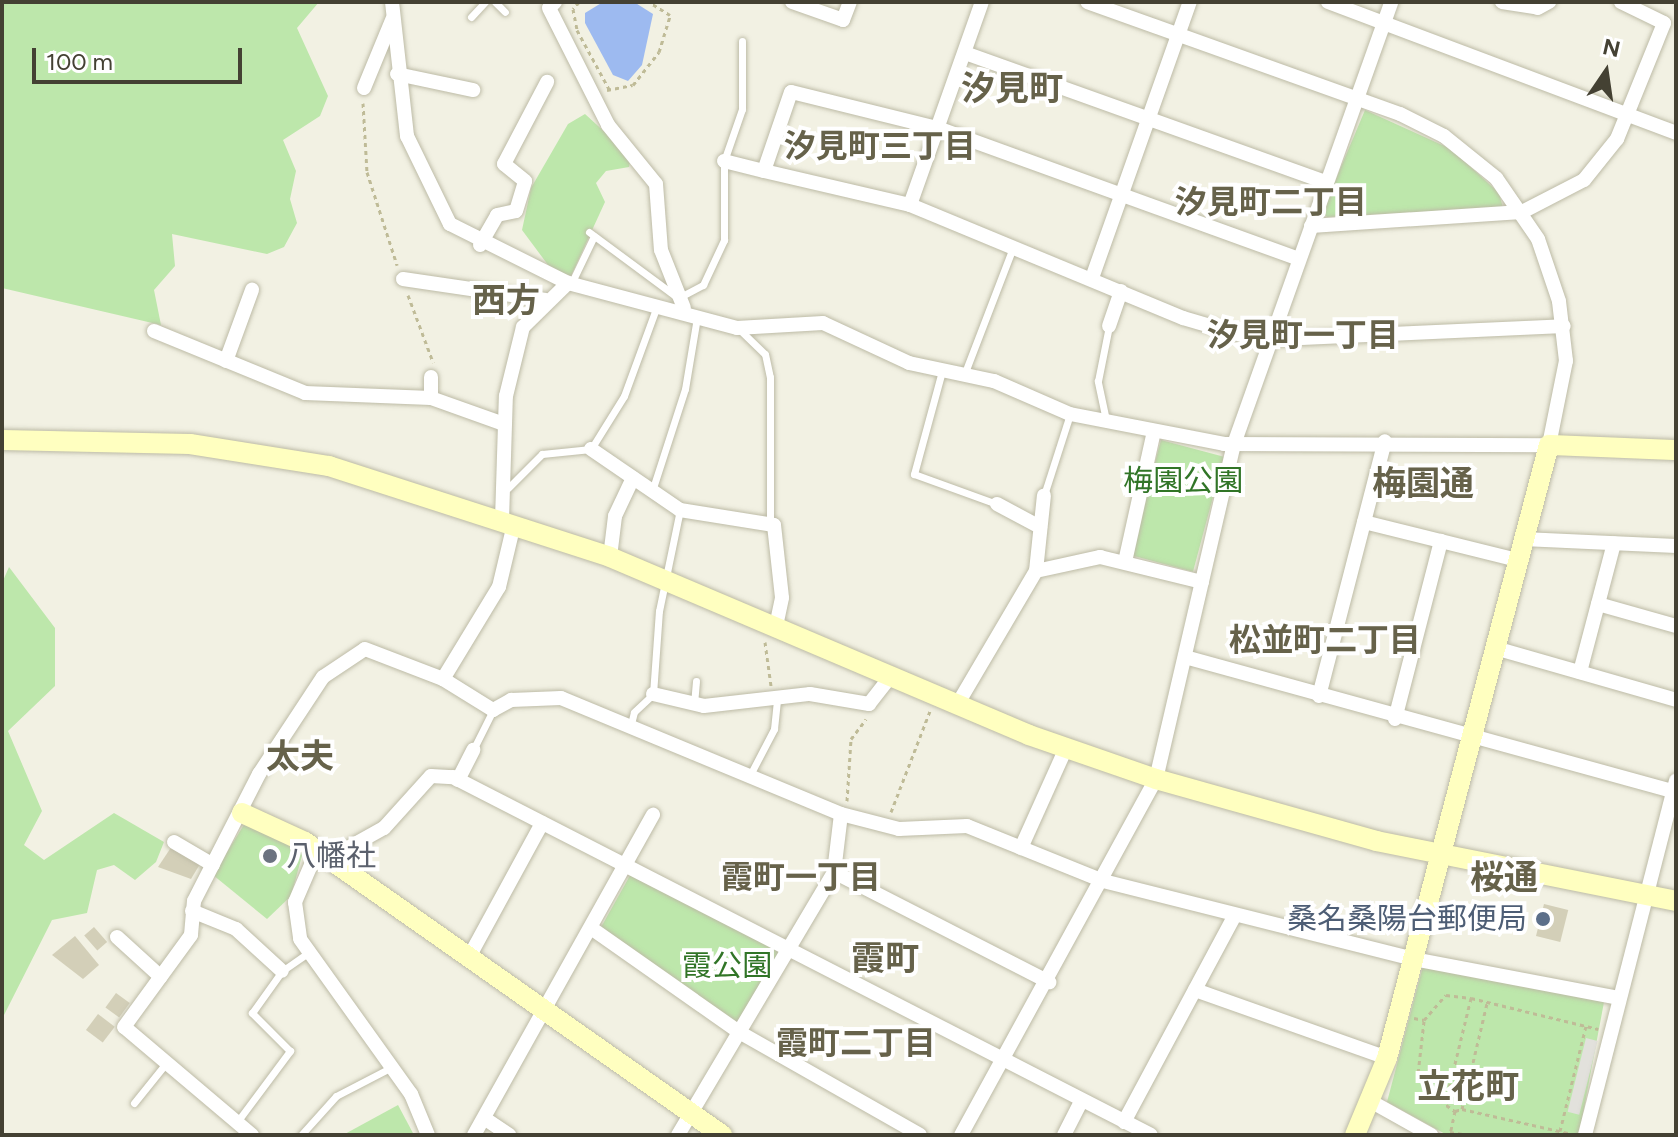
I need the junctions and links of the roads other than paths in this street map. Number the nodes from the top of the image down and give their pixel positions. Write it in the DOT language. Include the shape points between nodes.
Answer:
graph roads {
  1 [pos="392,2"];
  2 [pos="485,2"];
  3 [pos="495,2"];
  4 [pos="792,2"];
  5 [pos="850,2"];
  6 [pos="982,2"];
  7 [pos="1087,2"];
  8 [pos="1190,2"];
  9 [pos="1328,2"];
  10 [pos="1391,2"];
  11 [pos="1502,2"];
  12 [pos="1549,2"];
  13 [pos="1621,2"];
  14 [pos="549,4"];
  15 [pos="505,12"];
  16 [pos="471,17"];
  17 [pos="392,20"];
  18 [pos="1383,22"];
  19 [pos="1179,35"];
  20 [pos="742,41"];
  21 [pos="965,53"];
  22 [pos="397,74"];
  23 [pos="547,82"];
  24 [pos="364,88"];
  25 [pos="473,90"];
  26 [pos="1356,99"];
  27 [pos="1627,113"];
  28 [pos="1149,118"];
  29 [pos="937,128"];
  30 [pos="1676,133"];
  31 [pos="724,161"];
  32 [pos="764,171"];
  33 [pos="1326,182"];
  34 [pos="1121,195"];
  35 [pos="910,205"];
  36 [pos="1522,212"];
  37 [pos="1311,226"];
  38 [pos="1015,243"];
  39 [pos="480,245"];
  40 [pos="1299,259"];
  41 [pos="1092,278"];
  42 [pos="403,279"];
  43 [pos="570,283"];
  44 [pos="252,290"];
  45 [pos="1121,291"];
  46 [pos="545,300"];
  47 [pos="659,303"];
  48 [pos="686,305"];
  49 [pos="1109,326"];
  50 [pos="1564,326"];
  51 [pos="737,328"];
  52 [pos="154,331"];
  53 [pos="1269,342"];
  54 [pos="226,361"];
  55 [pos="942,371"];
  56 [pos="964,375"];
  57 [pos="431,377"];
  58 [pos="431,398"];
  59 [pos="1070,414"];
  60 [pos="1107,422"];
  61 [pos="504,424"];
  62 [pos="1154,431"];
  63 [pos="2,440"];
  64 [pos="1385,441"];
  65 [pos="1234,444"];
  66 [pos="1549,445"];
  67 [pos="591,449"];
  68 [pos="1676,450"];
  69 [pos="633,478"];
  70 [pos="508,488"];
  71 [pos="653,488"];
  72 [pos="1044,495"];
  73 [pos="997,504"];
  74 [pos="680,510"];
  75 [pos="770,521"];
  76 [pos="508,522"];
  77 [pos="1364,522"];
  78 [pos="1040,527"];
  79 [pos="1523,539"];
  80 [pos="1441,541"];
  81 [pos="1614,543"];
  82 [pos="1676,546"];
  83 [pos="610,557"];
  84 [pos="1518,560"];
  85 [pos="1125,562"];
  86 [pos="1036,571"];
  87 [pos="667,579"];
  88 [pos="1202,582"];
  89 [pos="1598,604"];
  90 [pos="773,625"];
  91 [pos="1676,626"];
  92 [pos="1495,648"];
  93 [pos="1185,657"];
  94 [pos="1580,672"];
  95 [pos="890,677"];
  96 [pos="443,679"];
  97 [pos="696,681"];
  98 [pos="653,694"];
  99 [pos="774,696"];
  100 [pos="1319,696"];
  101 [pos="1676,700"];
  102 [pos="694,704"];
  103 [pos="957,705"];
  104 [pos="493,710"];
  105 [pos="1395,719"];
  106 [pos="630,728"];
  107 [pos="1472,734"];
  108 [pos="1066,748"];
  109 [pos="473,750"];
  110 [pos="749,778"];
  111 [pos="1156,779"];
  112 [pos="458,780"];
  113 [pos="1675,788"];
  114 [pos="242,813"];
  115 [pos="843,814"];
  116 [pos="653,815"];
  117 [pos="542,823"];
  118 [pos="174,842"];
  119 [pos="1021,848"];
  120 [pos="1442,854"];
  121 [pos="322,855"];
  122 [pos="213,865"];
  123 [pos="624,865"];
  124 [pos="834,872"];
  125 [pos="1103,881"];
  126 [pos="1642,894"];
  127 [pos="1676,901"];
  128 [pos="192,911"];
  129 [pos="1235,915"];
  130 [pos="591,928"];
  131 [pos="117,937"];
  132 [pos="789,947"];
  133 [pos="309,952"];
  134 [pos="468,959"];
  135 [pos="1413,959"];
  136 [pos="282,971"];
  137 [pos="161,977"];
  138 [pos="1049,982"];
  139 [pos="1195,990"];
  140 [pos="1615,997"];
  141 [pos="545,1013"];
  142 [pos="739,1032"];
  143 [pos="1387,1058"];
  144 [pos="1006,1061"];
  145 [pos="167,1062"];
  146 [pos="392,1067"];
  147 [pos="1082,1100"];
  148 [pos="1372,1102"];
  149 [pos="134,1103"];
  150 [pos="689,1116"];
  151 [pos="487,1120"];
  152 [pos="237,1122"];
  153 [pos="1124,1122"];
  154 [pos="250,1134"];
  155 [pos="301,1135"];
  156 [pos="428,1135"];
  157 [pos="474,1135"];
  158 [pos="509,1135"];
  159 [pos="678,1135"];
  160 [pos="722,1135"];
  161 [pos="920,1135"];
  162 [pos="961,1135"];
  163 [pos="1064,1135"];
  164 [pos="1151,1135"];
  165 [pos="1355,1135"];
  166 [pos="1431,1135"];
  167 [pos="1585,1135"];
  1 -- 17 [label="street"];
  2 -- 16 [label="lane"];
  3 -- 15 [label="lane"];
  4 -- 5 [label="street" via="843,20"];
  6 -- 21 [label="street"];
  7 -- 19 [label="street"];
  8 -- 19 [label="street"];
  9 -- 18 [label="street"];
  10 -- 18 [label="street"];
  11 -- 12 [label="street" via="1538,8"];
  13 -- 27 [label="street" via="1664,23"];
  14 -- 48 [label="street" via="608,125 656,184 661,250"];
  17 -- 22 [label="street"];
  17 -- 24 [label="street"];
  18 -- 26 [label="street"];
  18 -- 27 [label="street"];
  19 -- 26 [label="street"];
  19 -- 28 [label="street"];
  20 -- 31 [label="lane" via="742,109"];
  21 -- 28 [label="street"];
  21 -- 29 [label="street"];
  22 -- 25 [label="street"];
  22 -- 39 [label="street" via="407,136 450,224"];
  23 -- 39 [label="street" via="504,164 525,181 516,211 497,215"];
  26 -- 33 [label="street"];
  26 -- 36 [label="street" via="1453,142"];
  27 -- 30 [label="street"];
  27 -- 36 [label="street" via="1595,170"];
  28 -- 33 [label="street"];
  28 -- 34 [label="street"];
  29 -- 32 [label="street" via="791,92"];
  29 -- 34 [label="street"];
  29 -- 35 [label="street"];
  31 -- 32 [label="street"];
  31 -- 48 [label="lane" via="724,240 703,285"];
  32 -- 35 [label="street"];
  33 -- 37 [label="street"];
  34 -- 40 [label="street"];
  34 -- 41 [label="street"];
  35 -- 38 [label="street"];
  36 -- 37 [label="street"];
  36 -- 50 [label="street" via="1547,259"];
  37 -- 40 [label="street"];
  38 -- 41 [label="street"];
  38 -- 56 [label="lane"];
  39 -- 43 [label="street"];
  40 -- 53 [label="street"];
  41 -- 45 [label="street"];
  42 -- 46 [label="street"];
  43 -- 46 [label="street"];
  43 -- 47 [label="street"];
  43 -- 48 [label="lane" via="592,234"];
  44 -- 54 [label="street"];
  45 -- 49 [label="street"];
  45 -- 53 [label="street"];
  46 -- 61 [label="street" via="523,327"];
  47 -- 48 [label="street"];
  47 -- 67 [label="lane" via="624,396"];
  48 -- 51 [label="street"];
  48 -- 71 [label="lane" via="685,389"];
  49 -- 60 [label="lane" via="1098,381"];
  50 -- 53 [label="street"];
  50 -- 66 [label="street" via="1566,361"];
  51 -- 55 [label="street" via="823,323"];
  51 -- 75 [label="lane" via="768,363"];
  52 -- 54 [label="street"];
  53 -- 65 [label="street"];
  54 -- 58 [label="street" via="321,396"];
  55 -- 56 [label="street"];
  55 -- 73 [label="lane" via="914,474"];
  56 -- 59 [label="street"];
  57 -- 58 [label="street"];
  58 -- 61 [label="street"];
  59 -- 60 [label="street"];
  59 -- 72 [label="lane"];
  60 -- 62 [label="street"];
  61 -- 70 [label="street"];
  62 -- 65 [label="street"];
  62 -- 85 [label="street"];
  63 -- 76 [label="street" via="250,448"];
  64 -- 65 [label="street"];
  64 -- 66 [label="street"];
  64 -- 77 [label="street"];
  65 -- 88 [label="street"];
  66 -- 68 [label="street"];
  66 -- 79 [label="street"];
  67 -- 69 [label="street"];
  67 -- 70 [label="lane" via="542,454"];
  69 -- 71 [label="street"];
  69 -- 83 [label="street" via="615,516"];
  70 -- 76 [label="street"];
  71 -- 74 [label="street"];
  72 -- 78 [label="street"];
  73 -- 78 [label="street"];
  74 -- 75 [label="street"];
  74 -- 87 [label="lane"];
  75 -- 90 [label="street" via="781,562"];
  76 -- 83 [label="street"];
  76 -- 96 [label="street" via="499,587"];
  77 -- 80 [label="street"];
  77 -- 100 [label="street"];
  78 -- 86 [label="street"];
  79 -- 81 [label="street"];
  79 -- 84 [label="street"];
  80 -- 84 [label="street"];
  80 -- 105 [label="street"];
  81 -- 82 [label="street"];
  81 -- 89 [label="street"];
  83 -- 87 [label="street"];
  84 -- 92 [label="street"];
  85 -- 86 [label="street" via="1086,557"];
  85 -- 88 [label="street"];
  86 -- 103 [label="street"];
  87 -- 90 [label="street"];
  87 -- 98 [label="lane"];
  88 -- 93 [label="street"];
  89 -- 91 [label="street"];
  89 -- 94 [label="street"];
  90 -- 95 [label="street"];
  92 -- 94 [label="street"];
  92 -- 107 [label="street"];
  93 -- 100 [label="street"];
  93 -- 111 [label="street"];
  94 -- 101 [label="street"];
  95 -- 99 [label="street" via="869,704"];
  95 -- 103 [label="street"];
  96 -- 104 [label="street"];
  96 -- 114 [label="street" via="376,650 340,660 315,688"];
  97 -- 102 [label="lane"];
  98 -- 102 [label="street"];
  98 -- 106 [label="lane" via="634,712"];
  99 -- 102 [label="street"];
  99 -- 110 [label="lane" via="774,729"];
  100 -- 105 [label="street"];
  103 -- 108 [label="street"];
  104 -- 106 [label="street" via="551,695"];
  104 -- 109 [label="lane"];
  105 -- 107 [label="street"];
  106 -- 110 [label="street"];
  107 -- 113 [label="street"];
  107 -- 120 [label="street"];
  108 -- 111 [label="street"];
  108 -- 119 [label="street"];
  109 -- 112 [label="street"];
  110 -- 115 [label="street"];
  111 -- 120 [label="street"];
  111 -- 125 [label="street"];
  112 -- 117 [label="street"];
  112 -- 121 [label="street" via="431,776 384,828"];
  113 -- 126 [label="street"];
  114 -- 121 [label="street"];
  114 -- 122 [label="street"];
  115 -- 119 [label="street" via="887,826 956,824"];
  115 -- 124 [label="street"];
  116 -- 123 [label="street"];
  117 -- 123 [label="street"];
  117 -- 134 [label="street"];
  118 -- 122 [label="street"];
  119 -- 125 [label="street"];
  120 -- 126 [label="street"];
  120 -- 135 [label="street"];
  121 -- 133 [label="street" via="294,909"];
  121 -- 134 [label="street"];
  122 -- 128 [label="street"];
  123 -- 130 [label="street"];
  123 -- 132 [label="street"];
  124 -- 132 [label="street"];
  124 -- 138 [label="street"];
  125 -- 129 [label="street"];
  125 -- 138 [label="street"];
  126 -- 127 [label="street"];
  126 -- 140 [label="street"];
  128 -- 136 [label="street" via="236,929"];
  128 -- 137 [label="street" via="191,935"];
  129 -- 135 [label="street"];
  129 -- 139 [label="street"];
  130 -- 141 [label="street"];
  130 -- 142 [label="street"];
  131 -- 137 [label="street"];
  132 -- 142 [label="street"];
  132 -- 144 [label="street"];
  133 -- 136 [label="lane"];
  133 -- 146 [label="street"];
  134 -- 141 [label="street"];
  135 -- 140 [label="street"];
  135 -- 143 [label="street"];
  136 -- 152 [label="lane" via="252,1013 290,1051"];
  137 -- 145 [label="street" via="124,1027"];
  138 -- 144 [label="street"];
  139 -- 143 [label="street"];
  139 -- 153 [label="street"];
  140 -- 167 [label="street"];
  141 -- 150 [label="street"];
  141 -- 151 [label="street"];
  142 -- 150 [label="street"];
  142 -- 161 [label="street"];
  143 -- 148 [label="street"];
  144 -- 147 [label="street"];
  144 -- 162 [label="street"];
  145 -- 149 [label="lane"];
  145 -- 152 [label="street"];
  146 -- 155 [label="lane" via="336,1096"];
  146 -- 156 [label="street"];
  147 -- 153 [label="street"];
  147 -- 163 [label="street"];
  148 -- 165 [label="street"];
  148 -- 166 [label="street"];
  150 -- 159 [label="street"];
  150 -- 160 [label="street"];
  151 -- 157 [label="street"];
  151 -- 158 [label="street"];
  152 -- 154 [label="street"];
  153 -- 164 [label="street"];
}
